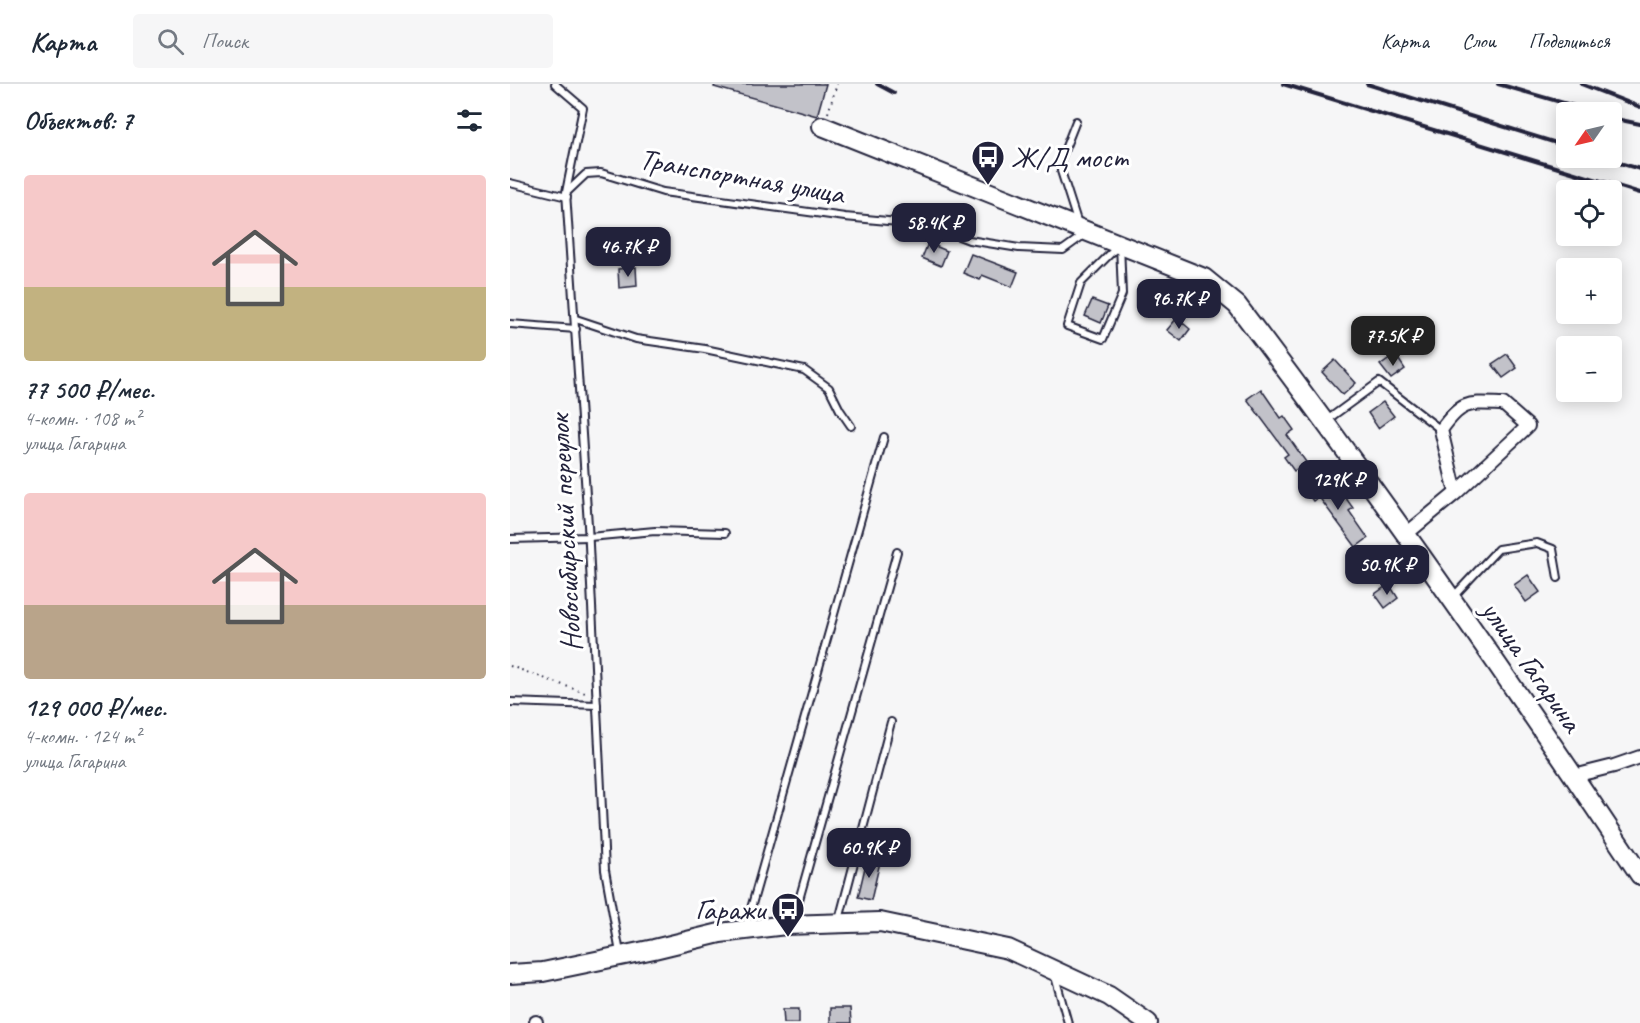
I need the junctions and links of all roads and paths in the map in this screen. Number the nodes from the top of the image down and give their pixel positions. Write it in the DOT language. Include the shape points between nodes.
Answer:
graph roads {
  1 [pos="555,84"];
  2 [pos="837,84"];
  3 [pos="1076,121"];
  4 [pos="824,123"];
  5 [pos="510,183"];
  6 [pos="567,195"];
  7 [pos="1084,229"];
  8 [pos="1120,244"];
  9 [pos="576,319"];
  10 [pos="510,324"];
  11 [pos="576,329"];
  12 [pos="1324,422"];
  13 [pos="852,426"];
  14 [pos="1441,430"];
  15 [pos="884,436"];
  16 [pos="1456,493"];
  17 [pos="725,533"];
  18 [pos="1405,535"];
  19 [pos="589,537"];
  20 [pos="510,539"];
  21 [pos="897,552"];
  22 [pos="1558,578"];
  23 [pos="1451,600"];
  24 [pos="510,666"];
  25 [pos="596,701"];
  26 [pos="510,702"];
  27 [pos="891,722"];
  28 [pos="1640,757"];
  29 [pos="1574,776"];
  30 [pos="1640,875"];
  31 [pos="838,923"];
  32 [pos="792,924"];
  33 [pos="745,930"];
  34 [pos="621,956"];
  35 [pos="1053,970"];
  36 [pos="510,975"];
  37 [pos="1068,1023"];
  38 [pos="1148,1023"];
  1 -- 6 [label="lane, Новосибирский переулок" via="583,108"];
  2 -- 4 [label="path"];
  3 -- 7 [label="lane" via="1060,159"];
  4 -- 7 [label="street, улица Гагарина"];
  5 -- 6 [label="lane"];
  6 -- 7 [label="lane, Транспортная улица" via="585,174 601,173 663,192 845,218 930,225 969,240 1018,248 1063,250"];
  6 -- 9 [label="lane, Новосибирский переулок"];
  7 -- 8 [label="street, улица Гагарина"];
  8 -- 8 [label="lane" via="1081,283 1067,326 1103,339 1122,294"];
  8 -- 12 [label="street, улица Гагарина" via="1204,278 1237,305"];
  9 -- 11 [label="lane, Новосибирский переулок"];
  9 -- 13 [label="lane" via="636,339 804,370 829,388"];
  10 -- 11 [label="lane"];
  11 -- 19 [label="lane, Новосибирский переулок"];
  12 -- 14 [label="lane" via="1379,382"];
  12 -- 18 [label="street, улица Гагарина"];
  14 -- 16 [label="street"];
  14 -- 16 [label="street" via="1452,415 1469,403 1503,404 1528,426"];
  15 -- 33 [label="lane"];
  16 -- 18 [label="street"];
  17 -- 19 [label="lane" via="655,531"];
  18 -- 23 [label="street, улица Гагарина"];
  19 -- 20 [label="lane"];
  19 -- 25 [label="lane, Новосибирский переулок"];
  21 -- 32 [label="lane"];
  22 -- 23 [label="lane" via="1552,549 1537,543 1498,549"];
  23 -- 29 [label="street, улица Гагарина"];
  24 -- 25 [label="path"];
  25 -- 26 [label="lane"];
  25 -- 34 [label="lane, Новосибирский переулок" via="605,870"];
  27 -- 31 [label="lane"];
  28 -- 29 [label="street"];
  29 -- 30 [label="street, улица Гагарина"];
  31 -- 32 [label="street"];
  31 -- 35 [label="street" via="880,922 1008,949"];
  32 -- 33 [label="street"];
  33 -- 34 [label="street"];
  34 -- 36 [label="street"];
  35 -- 37 [label="lane"];
  35 -- 38 [label="street" via="1109,996"];
}
